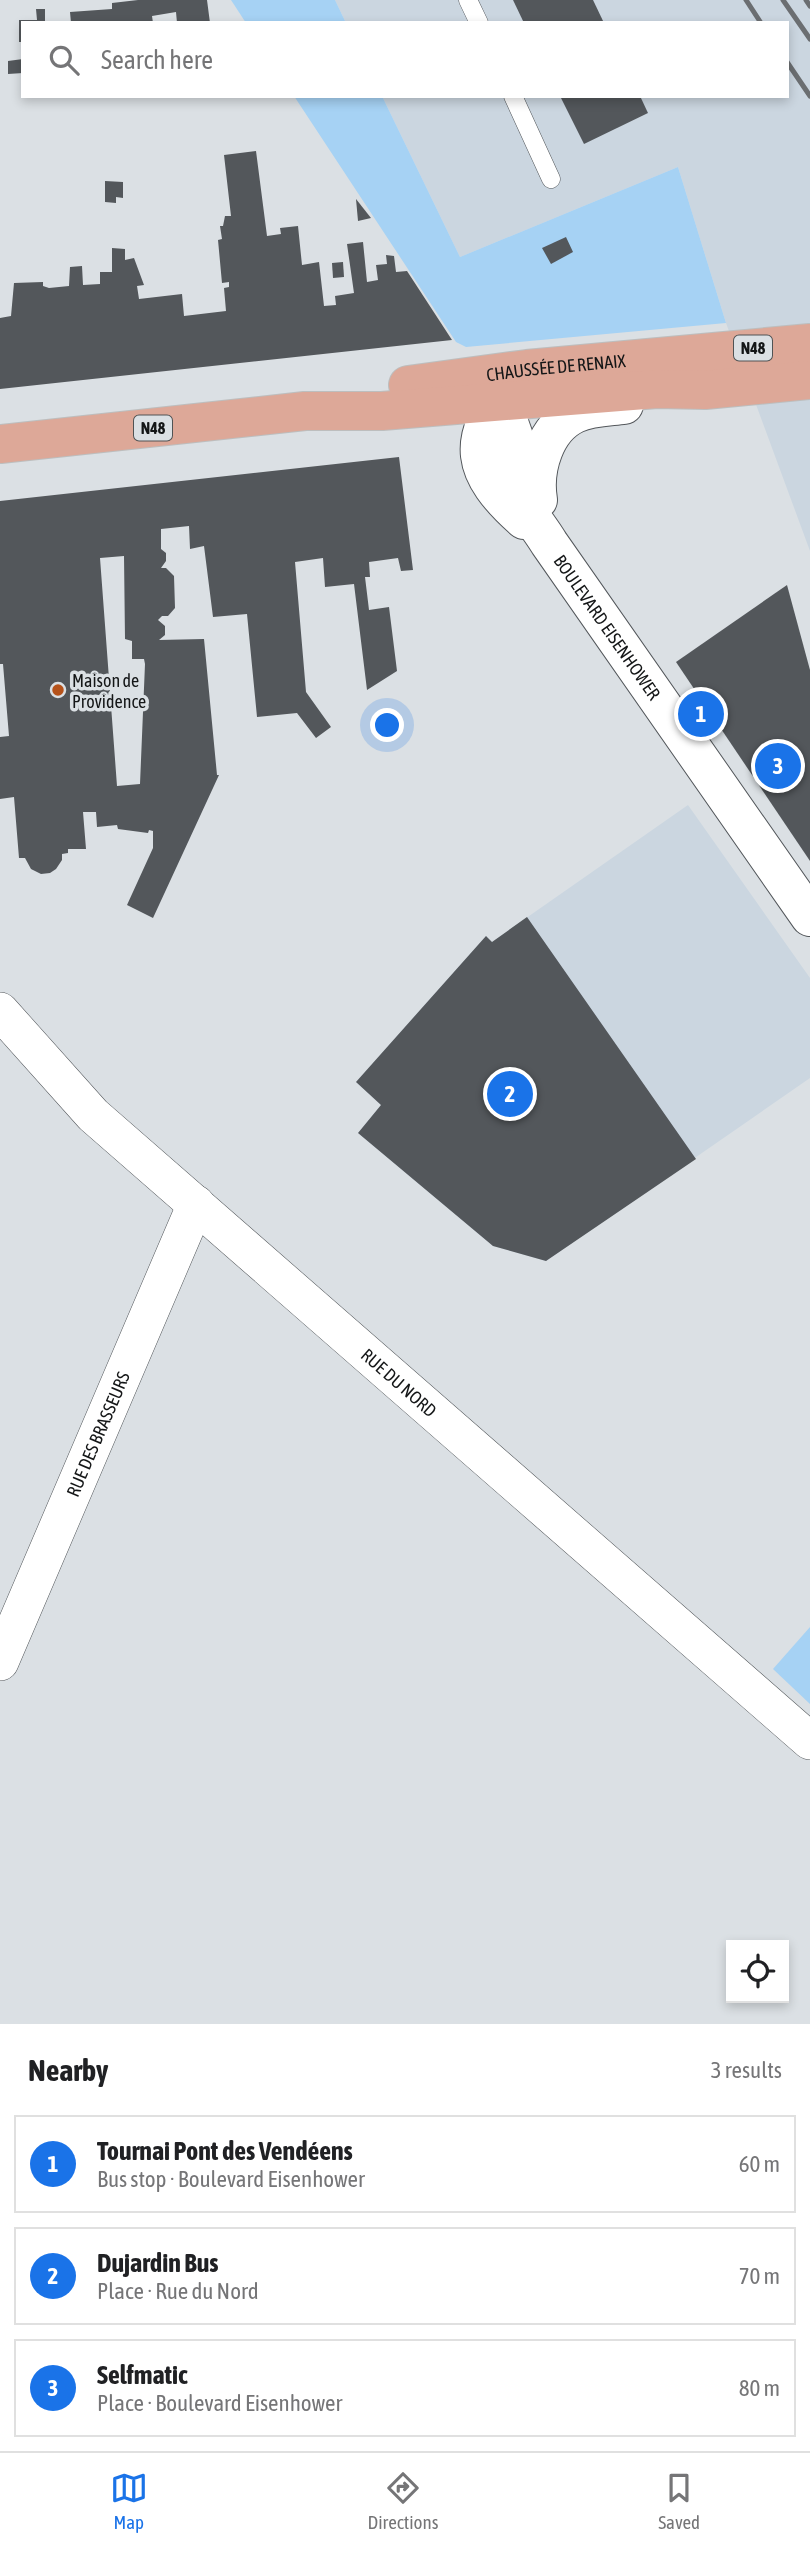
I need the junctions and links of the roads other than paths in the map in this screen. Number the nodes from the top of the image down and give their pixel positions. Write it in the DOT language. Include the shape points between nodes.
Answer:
graph roads {
  1 [pos="468,0"];
  2 [pos="478,21"];
  3 [pos="514,98"];
  4 [pos="551,179"];
  5 [pos="810,343"];
  6 [pos="527,369"];
  7 [pos="464,376"];
  8 [pos="810,380"];
  9 [pos="705,390"];
  10 [pos="497,401"];
  11 [pos="428,406"];
  12 [pos="305,411"];
  13 [pos="0,444"];
  14 [pos="479,462"];
  15 [pos="549,542"];
  16 [pos="810,917"];
  17 [pos="0,1011"];
  18 [pos="197,1204"];
  19 [pos="0,1662"];
  20 [pos="810,1741"];
  1 -- 2 [label="lane"];
  3 -- 4 [label="lane"];
  5 -- 6 [label="main road, CHAUSSÉE DE RENAIX / N48"];
  6 -- 7 [label="main road, CHAUSSÉE DE RENAIX / N48"];
  6 -- 10 [label="street"];
  7 -- 10 [label="street, BOULEVARD EISENHOWER"];
  7 -- 12 [label="main road, CHAUSSÉE DE RENAIX / N48" via="375,390"];
  8 -- 9 [label="main road, CHAUSSÉE DE RENAIX / N48"];
  9 -- 10 [label="main road, CHAUSSÉE DE RENAIX / N48" via="657,389"];
  9 -- 15 [label="street, BOULEVARD EISENHOWER" via="687,398 592,409 560,424 549,437 538,475 540,516"];
  10 -- 11 [label="main road, CHAUSSÉE DE RENAIX / N48"];
  10 -- 14 [label="street" via="479,434"];
  10 -- 15 [label="street, BOULEVARD EISENHOWER" via="515,441 520,496"];
  11 -- 12 [label="main road, CHAUSSÉE DE RENAIX / N48"];
  11 -- 14 [label="street, BOULEVARD EISENHOWER"];
  12 -- 13 [label="main road, CHAUSSÉE DE RENAIX / N48"];
  14 -- 15 [label="street, BOULEVARD EISENHOWER" via="499,493"];
  15 -- 16 [label="street, BOULEVARD EISENHOWER"];
  17 -- 18 [label="street, RUE DU NORD" via="93,1115"];
  18 -- 19 [label="street, RUE DES BRASSEURS"];
  18 -- 20 [label="street, RUE DU NORD"];
}
